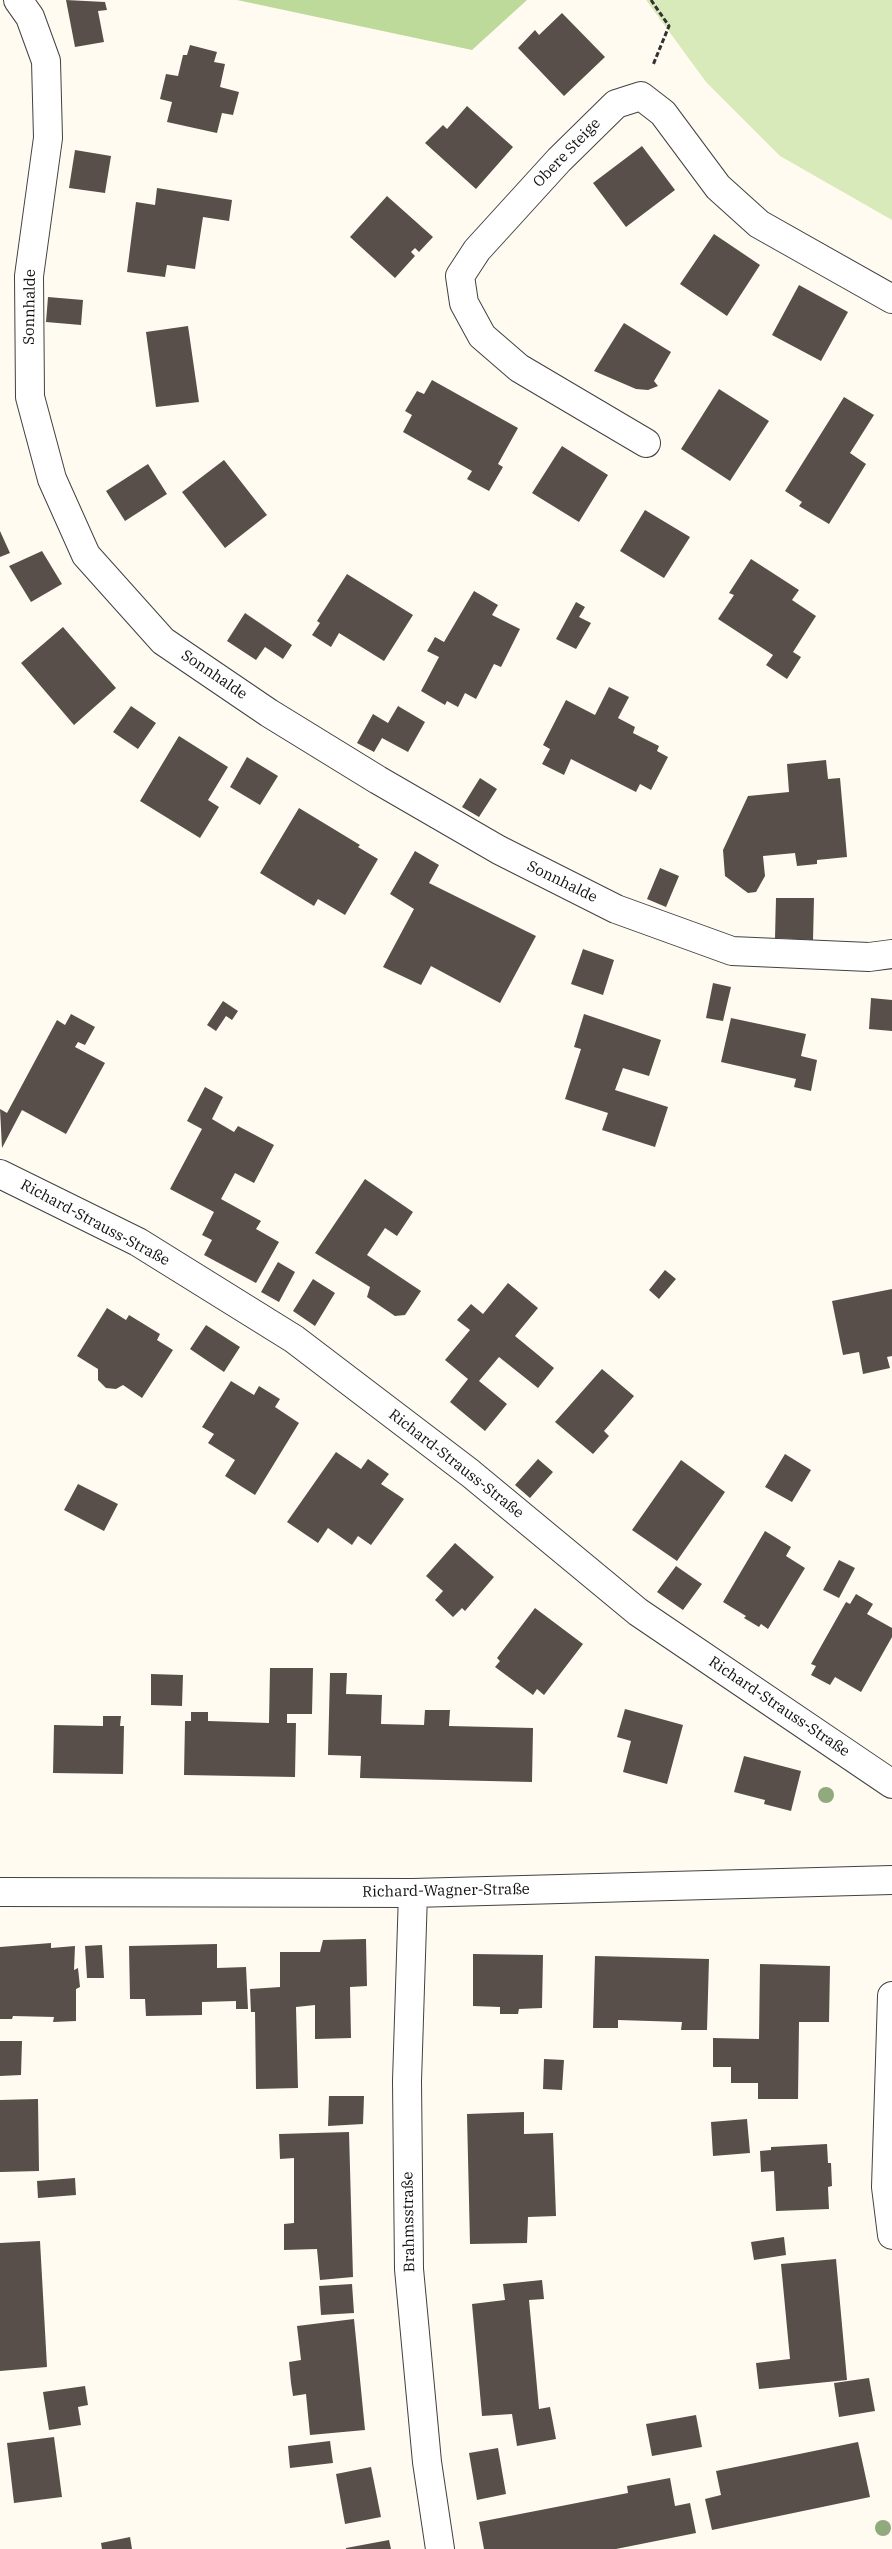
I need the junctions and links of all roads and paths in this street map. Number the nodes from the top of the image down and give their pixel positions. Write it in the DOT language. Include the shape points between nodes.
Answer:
graph roads {
  1 [pos="18,0"];
  2 [pos="651,0"];
  3 [pos="641,96"];
  4 [pos="892,299"];
  5 [pos="646,443"];
  6 [pos="892,954"];
  7 [pos="0,1174"];
  8 [pos="892,1784"];
  9 [pos="892,1880"];
  10 [pos="0,1892"];
  11 [pos="413,1893"];
  12 [pos="892,1996"];
  13 [pos="892,2235"];
  14 [pos="440,2549"];
  1 -- 6 [label="street, Sonnhalde" via="30,17 46,61 48,138 29,276 30,398 52,478 86,555 163,641 269,713 378,780 499,850 616,909 732,951 869,957"];
  2 -- 3 [label="path" via="669,26"];
  3 -- 4 [label="street" via="663,113 718,187 759,224"];
  3 -- 5 [label="street, Obere Steige" via="616,104 559,160 476,250 460,276 464,303 482,336 519,368"];
  7 -- 8 [label="street, Richard-Strauss-Straße" via="138,1242 294,1339 470,1473 638,1612"];
  9 -- 11 [label="street, Richard-Wagner-Straße"];
  10 -- 11 [label="street, Richard-Wagner-Straße"];
  11 -- 14 [label="street, Brahmsstraße" via="407,2081 409,2269 427,2462"];
  12 -- 13 [label="street" via="886,2187"];
}
